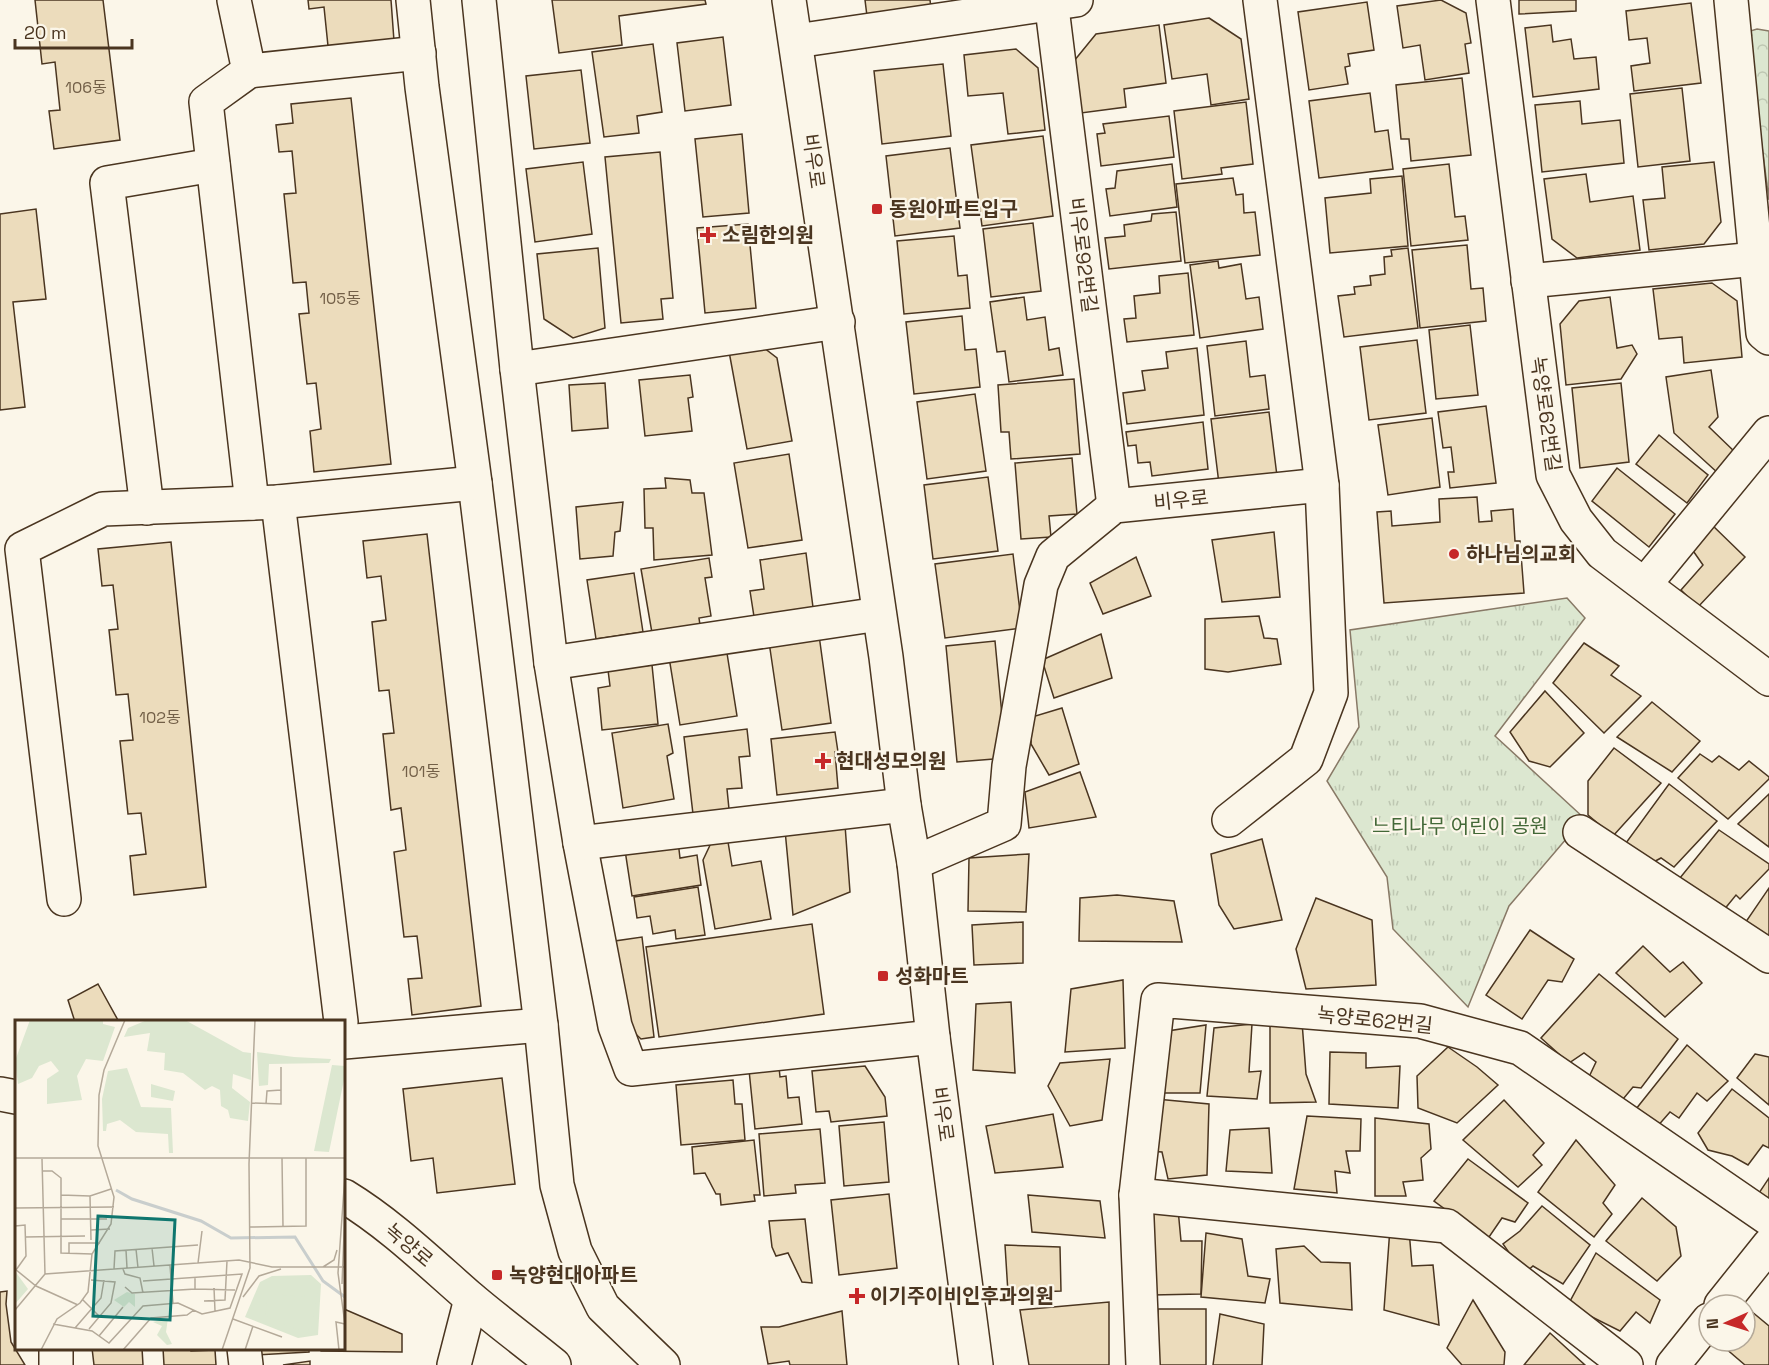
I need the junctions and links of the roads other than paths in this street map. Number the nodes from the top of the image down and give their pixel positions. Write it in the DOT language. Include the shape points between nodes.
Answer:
graph roads {
  1 [pos="234,0"];
  2 [pos="413,0"];
  3 [pos="479,0"];
  4 [pos="789,0"];
  5 [pos="1260,0"];
  6 [pos="1492,0"];
  7 [pos="1731,0"];
  8 [pos="1060,1"];
  9 [pos="796,41"];
  10 [pos="419,53"];
  11 [pos="249,71"];
  12 [pos="213,165"];
  13 [pos="1756,259"];
  14 [pos="1528,281"];
  15 [pos="838,322"];
  16 [pos="1769,338"];
  17 [pos="517,369"];
  18 [pos="1769,432"];
  19 [pos="475,483"];
  20 [pos="1322,485"];
  21 [pos="265,502"];
  22 [pos="1114,506"];
  23 [pos="147,508"];
  24 [pos="11,554"];
  25 [pos="1645,584"];
  26 [pos="879,614"];
  27 [pos="551,663"];
  28 [pos="1769,679"];
  29 [pos="904,805"];
  30 [pos="1229,820"];
  31 [pos="1580,832"];
  32 [pos="580,843"];
  33 [pos="914,863"];
  34 [pos="64,899"];
  35 [pos="1769,956"];
  36 [pos="341,1020"];
  37 [pos="541,1025"];
  38 [pos="933,1037"];
  39 [pos="345,1042"];
  40 [pos="0,1094"];
  41 [pos="15,1096"];
  42 [pos="1136,1195"];
  43 [pos="345,1198"];
  44 [pos="1769,1219"];
  45 [pos="1769,1245"];
  46 [pos="1731,1293"];
  47 [pos="471,1299"];
  48 [pos="1697,1335"];
  49 [pos="244,1350"];
  50 [pos="246,1365"];
  51 [pos="454,1365"];
  52 [pos="554,1365"];
  53 [pos="663,1365"];
  54 [pos="976,1365"];
  55 [pos="1143,1365"];
  56 [pos="1626,1365"];
  57 [pos="1673,1365"];
  1 -- 11 [label="street"];
  2 -- 10 [label="street"];
  3 -- 17 [label="street"];
  4 -- 9 [label="street, 비우로"];
  5 -- 20 [label="street"];
  6 -- 14 [label="street, 녹양로62번길"];
  7 -- 13 [label="street"];
  8 -- 9 [label="street, 비우로92번길"];
  8 -- 22 [label="street, 비우로92번길"];
  9 -- 15 [label="street, 비우로"];
  10 -- 11 [label="street"];
  10 -- 19 [label="street"];
  11 -- 12 [label="street" via="206,102"];
  12 -- 21 [label="street"];
  12 -- 23 [label="street" via="107,183"];
  13 -- 14 [label="street"];
  13 -- 16 [label="street" via="1763,333"];
  14 -- 25 [label="street, 녹양로62번길" via="1553,475 1576,520 1602,553"];
  15 -- 17 [label="street"];
  15 -- 26 [label="street, 비우로"];
  17 -- 27 [label="street"];
  18 -- 25 [label="street"];
  19 -- 21 [label="street"];
  19 -- 37 [label="street"];
  20 -- 22 [label="street, 비우로"];
  20 -- 30 [label="street" via="1330,693 1306,759"];
  21 -- 23 [label="street"];
  21 -- 36 [label="street"];
  22 -- 33 [label="street" via="1053,556 1041,585 1009,766 1004,824"];
  23 -- 24 [label="street" via="103,509"];
  24 -- 34 [label="street"];
  25 -- 28 [label="street, 녹양로62번길"];
  26 -- 27 [label="street"];
  26 -- 29 [label="street, 비우로"];
  27 -- 32 [label="street"];
  29 -- 32 [label="street"];
  29 -- 33 [label="street, 비우로"];
  31 -- 35 [label="street"];
  32 -- 38 [label="street" via="615,1026 631,1069"];
  33 -- 38 [label="street, 비우로"];
  37 -- 39 [label="street"];
  37 -- 53 [label="street" via="557,1185 574,1251 603,1307"];
  38 -- 54 [label="street, 비우로"];
  40 -- 41 [label="street"];
  42 -- 44 [label="street, 녹양로62번길" via="1158,1000 1420,1021 1520,1048"];
  42 -- 55 [label="street, 녹양로62번길"];
  42 -- 56 [label="street" via="1447,1226"];
  43 -- 47 [label="street, 녹양로" via="390,1229"];
  45 -- 46 [label="street"];
  47 -- 51 [label="street"];
  47 -- 52 [label="street, 녹양로"];
  48 -- 57 [label="street"];
  49 -- 50 [label="street"];
}
